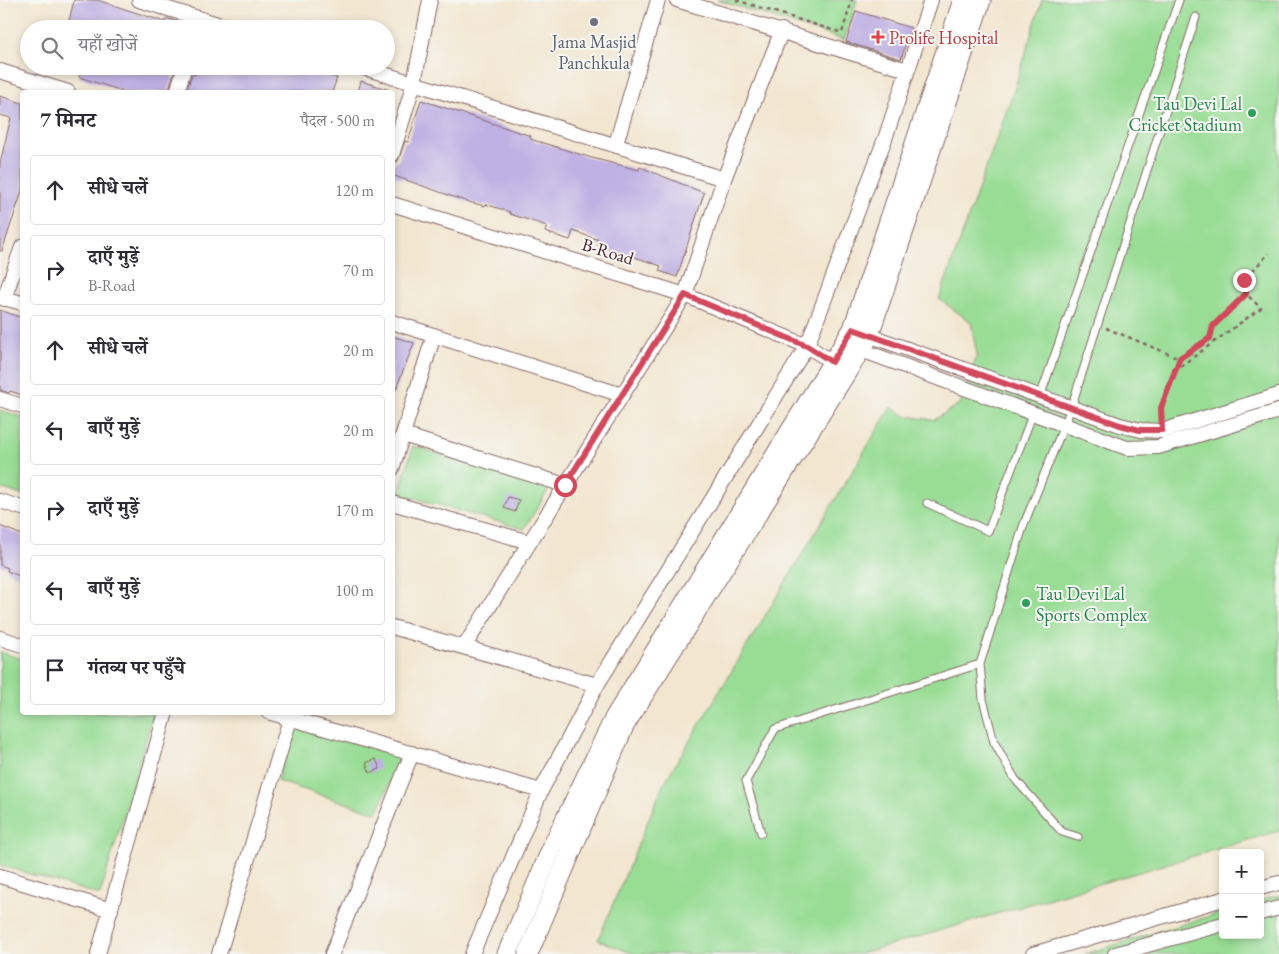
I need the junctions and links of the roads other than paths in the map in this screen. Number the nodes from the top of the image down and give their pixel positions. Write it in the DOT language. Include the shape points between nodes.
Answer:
graph roads {
  1 [pos="139,0"];
  2 [pos="430,0"];
  3 [pos="658,0"];
  4 [pos="931,0"];
  5 [pos="963,0"];
  6 [pos="981,0"];
  7 [pos="1179,0"];
  8 [pos="684,1"];
  9 [pos="1196,17"];
  10 [pos="188,20"];
  11 [pos="782,30"];
  12 [pos="907,70"];
  13 [pos="0,71"];
  14 [pos="182,75"];
  15 [pos="388,75"];
  16 [pos="414,83"];
  17 [pos="62,90"];
  18 [pos="177,90"];
  19 [pos="616,144"];
  20 [pos="395,145"];
  21 [pos="724,179"];
  22 [pos="395,205"];
  23 [pos="20,252"];
  24 [pos="685,295"];
  25 [pos="2,298"];
  26 [pos="20,303"];
  27 [pos="395,323"];
  28 [pos="434,335"];
  29 [pos="856,339"];
  30 [pos="807,346"];
  31 [pos="840,366"];
  32 [pos="622,395"];
  33 [pos="1279,395"];
  34 [pos="1040,397"];
  35 [pos="0,399"];
  36 [pos="20,405"];
  37 [pos="1071,408"];
  38 [pos="1279,412"];
  39 [pos="1033,413"];
  40 [pos="1064,425"];
  41 [pos="403,436"];
  42 [pos="395,460"];
  43 [pos="565,485"];
  44 [pos="0,501"];
  45 [pos="927,503"];
  46 [pos="395,504"];
  47 [pos="20,507"];
  48 [pos="529,542"];
  49 [pos="395,628"];
  50 [pos="0,638"];
  51 [pos="20,644"];
  52 [pos="464,647"];
  53 [pos="980,664"];
  54 [pos="597,685"];
  55 [pos="165,715"];
  56 [pos="277,715"];
  57 [pos="290,719"];
  58 [pos="412,753"];
  59 [pos="540,791"];
  60 [pos="762,833"];
  61 [pos="1078,837"];
  62 [pos="0,876"];
  63 [pos="1279,883"];
  64 [pos="1264,887"];
  65 [pos="1219,900"];
  66 [pos="1279,908"];
  67 [pos="111,910"];
  68 [pos="1264,912"];
  69 [pos="1219,925"];
  70 [pos="98,954"];
  71 [pos="219,954"];
  72 [pos="332,954"];
  73 [pos="472,954"];
  74 [pos="507,954"];
  75 [pos="528,954"];
  76 [pos="1033,954"];
  77 [pos="1116,954"];
  1 -- 10 [label="street"];
  2 -- 16 [label="street"];
  3 -- 19 [label="street"];
  4 -- 12 [label="street"];
  5 -- 29 [label="street"];
  6 -- 29 [label="street"];
  7 -- 34 [label="lane"];
  8 -- 11 [label="street"];
  9 -- 37 [label="lane"];
  11 -- 12 [label="street"];
  11 -- 21 [label="street"];
  12 -- 30 [label="street" via="886,136"];
  13 -- 17 [label="street"];
  14 -- 18 [label="street"];
  15 -- 16 [label="street"];
  16 -- 19 [label="street"];
  16 -- 20 [label="street"];
  19 -- 21 [label="street"];
  21 -- 24 [label="street"];
  22 -- 24 [label="street, B-Road"];
  23 -- 25 [label="street"];
  24 -- 30 [label="street, B-Road"];
  24 -- 32 [label="street"];
  25 -- 26 [label="street"];
  27 -- 28 [label="street"];
  28 -- 32 [label="street"];
  28 -- 41 [label="street"];
  29 -- 31 [label="street"];
  29 -- 34 [label="street"];
  29 -- 39 [label="street"];
  30 -- 31 [label="street, B-Road"];
  30 -- 54 [label="street"];
  31 -- 74 [label="street" via="615,718 554,843"];
  31 -- 75 [label="street" via="624,726"];
  32 -- 43 [label="street"];
  33 -- 37 [label="street" via="1162,430 1140,430"];
  34 -- 37 [label="street"];
  34 -- 39 [label="street"];
  35 -- 36 [label="street"];
  37 -- 40 [label="lane"];
  38 -- 40 [label="street" via="1158,447 1127,448"];
  39 -- 40 [label="street"];
  39 -- 45 [label="lane" via="988,531"];
  40 -- 53 [label="lane" via="1024,524"];
  41 -- 42 [label="street"];
  41 -- 43 [label="street"];
  43 -- 48 [label="street"];
  44 -- 47 [label="street"];
  46 -- 48 [label="street"];
  48 -- 52 [label="street"];
  49 -- 52 [label="street"];
  50 -- 51 [label="street"];
  52 -- 54 [label="street"];
  53 -- 60 [label="lane" via="775,729 746,781"];
  53 -- 61 [label="lane" via="982,699 994,742 1015,779 1062,832"];
  54 -- 59 [label="street"];
  55 -- 67 [label="street"];
  56 -- 57 [label="street"];
  57 -- 58 [label="street"];
  57 -- 71 [label="street"];
  58 -- 59 [label="street"];
  58 -- 72 [label="street"];
  59 -- 73 [label="street"];
  62 -- 67 [label="street"];
  63 -- 64 [label="street"];
  65 -- 76 [label="street"];
  66 -- 68 [label="street"];
  67 -- 70 [label="street"];
  69 -- 77 [label="street"];
}
